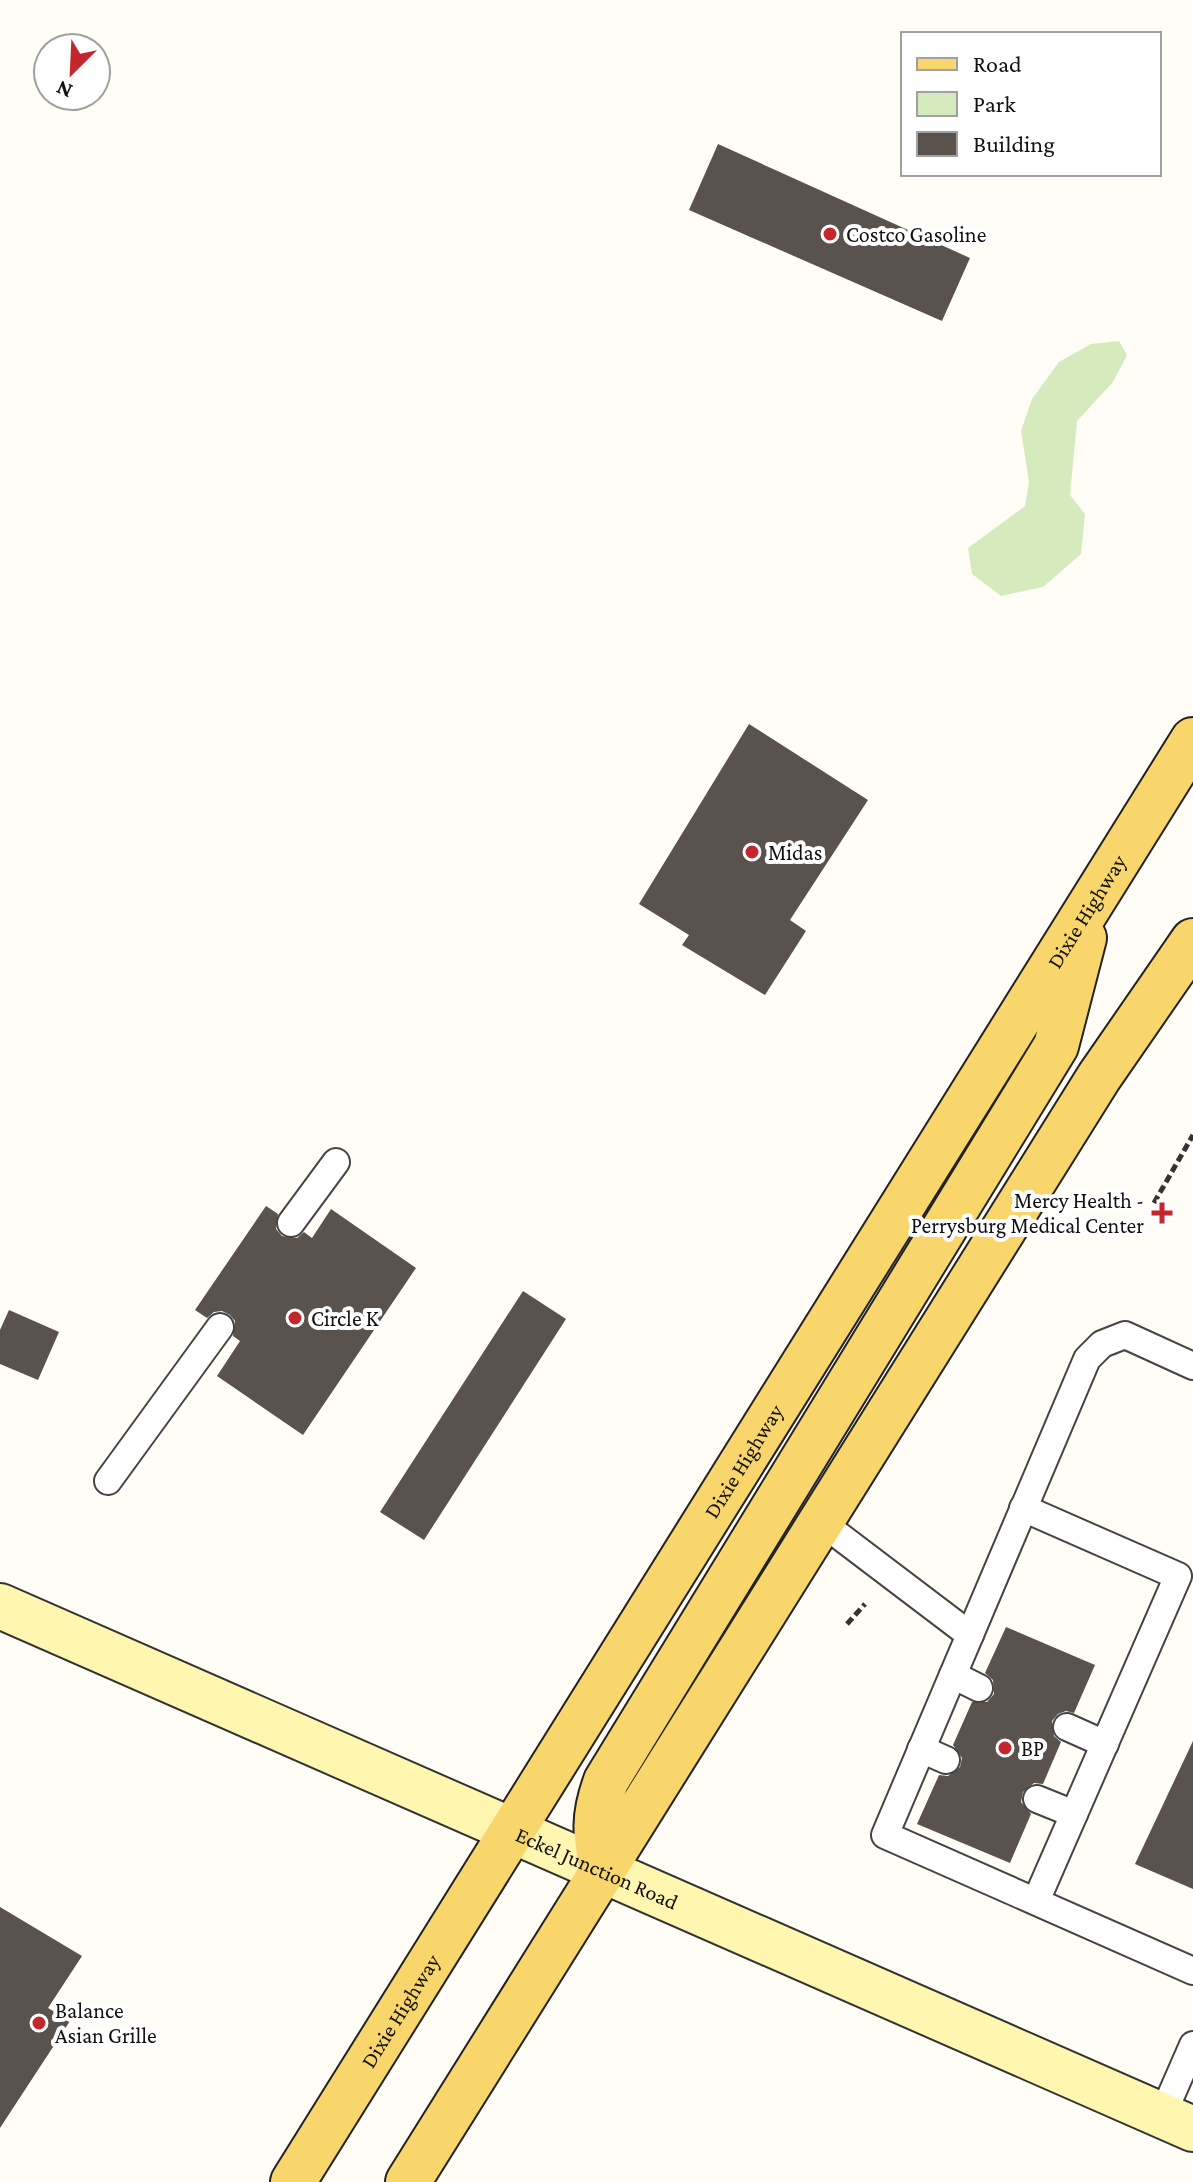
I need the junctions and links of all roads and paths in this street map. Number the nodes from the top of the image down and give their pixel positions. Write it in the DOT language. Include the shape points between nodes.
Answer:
graph roads {
  1 [pos="1193,740"];
  2 [pos="1094,897"];
  3 [pos="1193,941"];
  4 [pos="1193,1135"];
  5 [pos="336,1162"];
  6 [pos="1154,1203"];
  7 [pos="291,1223"];
  8 [pos="220,1327"];
  9 [pos="1102,1344"];
  10 [pos="1193,1366"];
  11 [pos="1193,1382"];
  12 [pos="108,1481"];
  13 [pos="1023,1508"];
  14 [pos="821,1522"];
  15 [pos="1185,1579"];
  16 [pos="0,1606"];
  17 [pos="970,1635"];
  18 [pos="953,1675"];
  19 [pos="979,1688"];
  20 [pos="1067,1727"];
  21 [pos="1105,1744"];
  22 [pos="921,1749"];
  23 [pos="946,1760"];
  24 [pos="1037,1799"];
  25 [pos="1074,1814"];
  26 [pos="511,1830"];
  27 [pos="602,1870"];
  28 [pos="1036,1901"];
  29 [pos="1193,1971"];
  30 [pos="1193,2045"];
  31 [pos="1178,2122"];
  32 [pos="293,2182"];
  33 [pos="408,2182"];
  1 -- 2 [label="main road, Dixie Highway"];
  2 -- 26 [label="main road, Dixie Highway"];
  2 -- 27 [label="main road" via="1056,1046 606,1781 595,1835"];
  3 -- 14 [label="main road" via="1099,1077"];
  4 -- 6 [label="path"];
  5 -- 7 [label="lane"];
  8 -- 12 [label="lane"];
  9 -- 10 [label="lane" via="1125,1335"];
  9 -- 11 [label="lane"];
  9 -- 13 [label="lane" via="1087,1359"];
  13 -- 15 [label="lane"];
  13 -- 17 [label="lane"];
  14 -- 17 [label="lane"];
  14 -- 27 [label="main road"];
  15 -- 21 [label="lane"];
  16 -- 26 [label="street, Eckel Junction Road"];
  17 -- 18 [label="lane"];
  18 -- 19 [label="lane"];
  18 -- 22 [label="lane"];
  20 -- 21 [label="lane"];
  21 -- 25 [label="lane"];
  22 -- 23 [label="lane"];
  22 -- 28 [label="lane" via="885,1835"];
  24 -- 25 [label="lane"];
  25 -- 28 [label="lane"];
  26 -- 27 [label="street, Eckel Junction Road"];
  26 -- 32 [label="main road, Dixie Highway"];
  27 -- 31 [label="street, Eckel Junction Road"];
  27 -- 33 [label="main road"];
  28 -- 29 [label="lane"];
  30 -- 31 [label="lane"];
}
